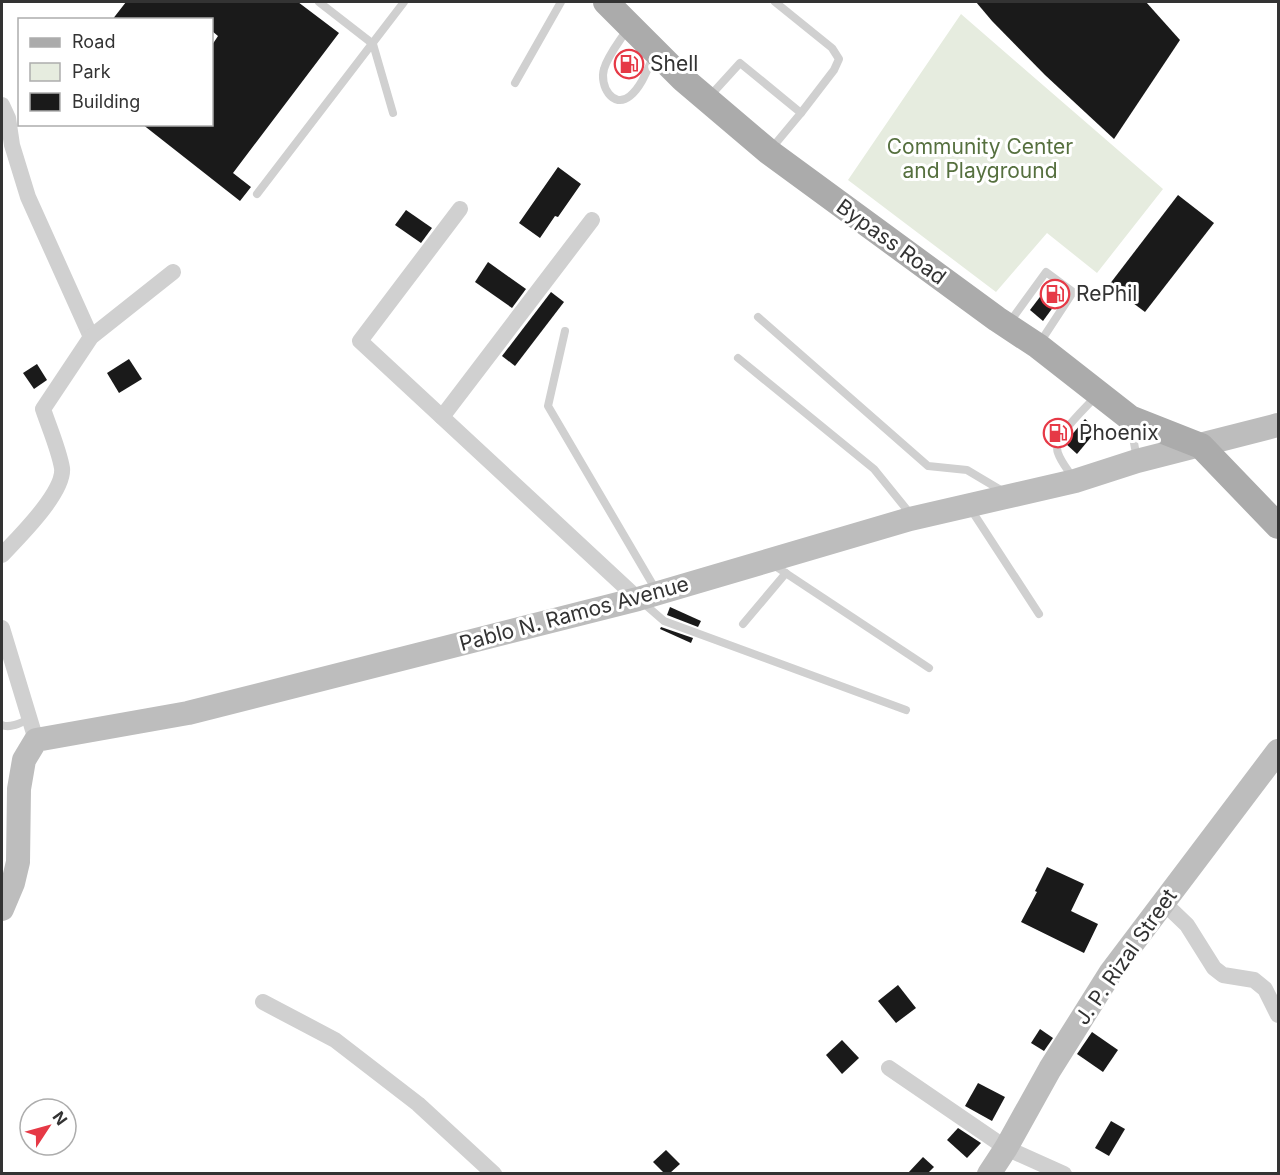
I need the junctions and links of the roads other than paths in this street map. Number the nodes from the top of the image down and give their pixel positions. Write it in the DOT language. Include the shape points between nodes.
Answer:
graph roads {
  1 [pos="319,2"];
  2 [pos="405,2"];
  3 [pos="561,2"];
  4 [pos="606,2"];
  5 [pos="775,2"];
  6 [pos="630,26"];
  7 [pos="374,44"];
  8 [pos="656,52"];
  9 [pos="516,83"];
  10 [pos="707,99"];
  11 [pos="2,105"];
  12 [pos="393,113"];
  13 [pos="801,113"];
  14 [pos="6,138"];
  15 [pos="769,152"];
  16 [pos="257,194"];
  17 [pos="460,209"];
  18 [pos="592,220"];
  19 [pos="173,272"];
  20 [pos="758,317"];
  21 [pos="1007,326"];
  22 [pos="565,331"];
  23 [pos="91,337"];
  24 [pos="1038,346"];
  25 [pos="738,358"];
  26 [pos="1098,393"];
  27 [pos="442,417"];
  28 [pos="1130,418"];
  29 [pos="1278,425"];
  30 [pos="1201,446"];
  31 [pos="1137,461"];
  32 [pos="1075,481"];
  33 [pos="1010,496"];
  34 [pos="968,505"];
  35 [pos="910,519"];
  36 [pos="1278,526"];
  37 [pos="2,555"];
  38 [pos="776,567"];
  39 [pos="648,596"];
  40 [pos="1039,614"];
  41 [pos="743,624"];
  42 [pos="2,628"];
  43 [pos="929,668"];
  44 [pos="906,710"];
  45 [pos="2,725"];
  46 [pos="33,730"];
  47 [pos="1278,751"];
  48 [pos="1162,902"];
  49 [pos="2,909"];
  50 [pos="263,1002"];
  51 [pos="1278,1015"];
  52 [pos="889,1068"];
  53 [pos="1006,1148"];
  54 [pos="494,1173"];
  55 [pos="989,1173"];
  56 [pos="1064,1173"];
  1 -- 7 [label="lane"];
  2 -- 7 [label="lane"];
  3 -- 9 [label="lane"];
  4 -- 6 [label="main road, Bypass Road"];
  5 -- 13 [label="lane" via="832,48 838,58 834,70"];
  6 -- 8 [label="main road, Bypass Road"];
  6 -- 8 [label="lane" via="603,70 605,91 614,99 631,95"];
  7 -- 12 [label="lane"];
  7 -- 16 [label="lane"];
  8 -- 10 [label="main road, Bypass Road"];
  10 -- 13 [label="lane" via="740,63"];
  10 -- 15 [label="main road, Bypass Road"];
  11 -- 14 [label="street" via="8,118"];
  13 -- 15 [label="lane"];
  14 -- 23 [label="street"];
  15 -- 21 [label="main road, Bypass Road"];
  17 -- 27 [label="street" via="360,341"];
  18 -- 27 [label="street"];
  19 -- 23 [label="street"];
  20 -- 33 [label="lane" via="928,466 967,470"];
  21 -- 24 [label="main road, Bypass Road"];
  21 -- 24 [label="lane" via="1046,273 1073,292"];
  22 -- 39 [label="lane" via="548,406"];
  23 -- 37 [label="street" via="44,409 62,469 56,493"];
  24 -- 26 [label="main road, Bypass Road"];
  25 -- 35 [label="lane" via="874,469 908,511"];
  26 -- 28 [label="main road, Bypass Road"];
  26 -- 32 [label="lane" via="1056,445"];
  27 -- 39 [label="street"];
  28 -- 30 [label="main road, Bypass Road"];
  28 -- 31 [label="lane"];
  29 -- 30 [label="street, Pablo N. Ramos Avenue"];
  30 -- 31 [label="street, Pablo N. Ramos Avenue"];
  30 -- 36 [label="main road"];
  31 -- 32 [label="street, Pablo N. Ramos Avenue"];
  32 -- 33 [label="street, Pablo N. Ramos Avenue"];
  33 -- 34 [label="street, Pablo N. Ramos Avenue"];
  34 -- 35 [label="street, Pablo N. Ramos Avenue"];
  34 -- 40 [label="lane"];
  35 -- 38 [label="street, Pablo N. Ramos Avenue"];
  38 -- 39 [label="street, Pablo N. Ramos Avenue"];
  38 -- 41 [label="lane"];
  38 -- 43 [label="lane"];
  39 -- 44 [label="lane" via="664,621"];
  39 -- 46 [label="street, Pablo N. Ramos Avenue" via="188,713"];
  42 -- 46 [label="street"];
  45 -- 46 [label="lane"];
  46 -- 49 [label="street" via="19,789 18,862"];
  47 -- 48 [label="street, J. P. Rizal Street"];
  48 -- 51 [label="street" via="1187,925 1214,968 1223,975 1254,980 1265,989"];
  48 -- 53 [label="street, J. P. Rizal Street" via="1111,972"];
  50 -- 54 [label="street" via="335,1040 418,1104"];
  52 -- 53 [label="street"];
  53 -- 55 [label="street, J. P. Rizal Street"];
  53 -- 56 [label="street"];
}
